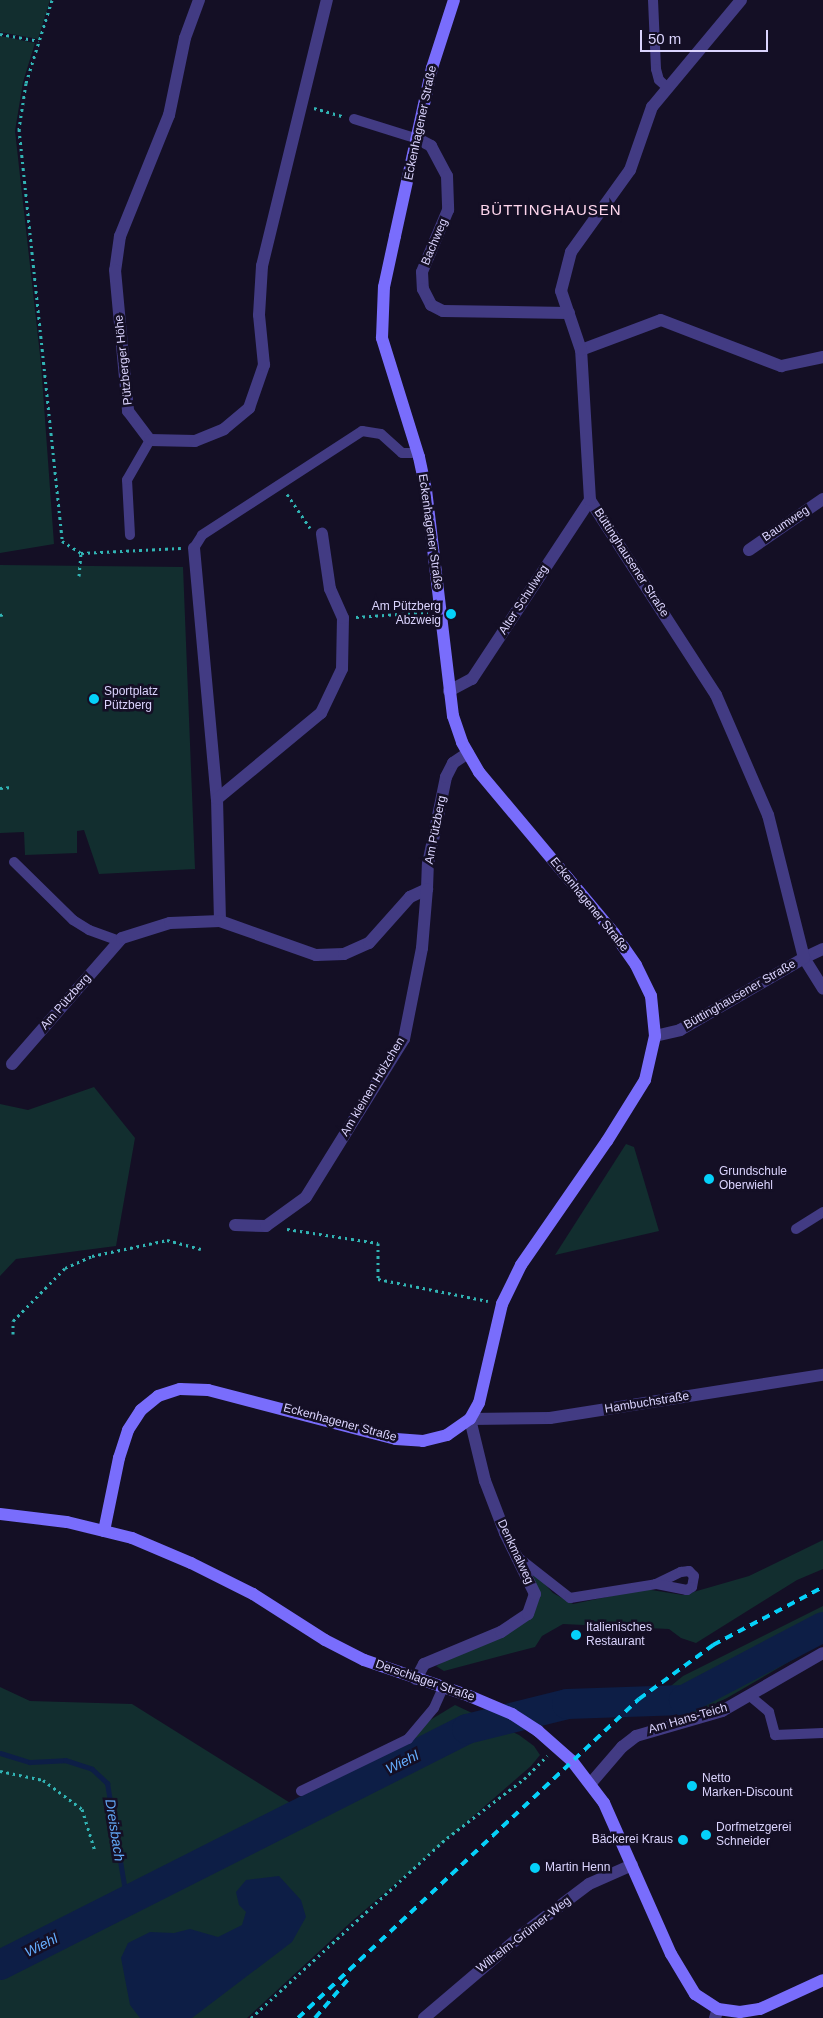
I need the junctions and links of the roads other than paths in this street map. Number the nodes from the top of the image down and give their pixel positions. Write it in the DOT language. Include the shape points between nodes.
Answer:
graph roads {
  1 [pos="199,0"];
  2 [pos="327,0"];
  3 [pos="454,0"];
  4 [pos="653,0"];
  5 [pos="741,0"];
  6 [pos="668,88"];
  7 [pos="354,119"];
  8 [pos="418,139"];
  9 [pos="569,313"];
  10 [pos="581,350"];
  11 [pos="823,357"];
  12 [pos="150,440"];
  13 [pos="418,453"];
  14 [pos="823,499"];
  15 [pos="590,500"];
  16 [pos="322,534"];
  17 [pos="130,535"];
  18 [pos="194,548"];
  19 [pos="749,550"];
  20 [pos="449,691"];
  21 [pos="468,753"];
  22 [pos="217,799"];
  23 [pos="14,862"];
  24 [pos="427,889"];
  25 [pos="220,921"];
  26 [pos="120,941"];
  27 [pos="823,949"];
  28 [pos="804,958"];
  29 [pos="823,989"];
  30 [pos="655,1036"];
  31 [pos="12,1064"];
  32 [pos="823,1212"];
  33 [pos="235,1225"];
  34 [pos="796,1229"];
  35 [pos="823,1375"];
  36 [pos="470,1419"];
  37 [pos="0,1514"];
  38 [pos="104,1531"];
  39 [pos="515,1554"];
  40 [pos="656,1584"];
  41 [pos="823,1653"];
  42 [pos="416,1679"];
  43 [pos="443,1688"];
  44 [pos="750,1696"];
  45 [pos="823,1734"];
  46 [pos="591,1784"];
  47 [pos="301,1791"];
  48 [pos="632,1865"];
  49 [pos="823,1980"];
  50 [pos="716,2013"];
  51 [pos="424,2018"];
  1 -- 12 [label="street, Pützberger Höhe" via="185,38 169,116 120,236 115,270 128,411"];
  2 -- 12 [label="street" via="262,266 260,315 264,364 249,408 224,428 195,440"];
  3 -- 8 [label="main road, Eckenhagener Straße" via="432,68"];
  4 -- 6 [label="lane" via="656,69 659,80"];
  5 -- 6 [label="street, Büttinghausener Straße"];
  6 -- 9 [label="street, Büttinghausener Straße" via="652,107 630,170 570,252 561,291"];
  7 -- 8 [label="lane"];
  8 -- 9 [label="street, Bachweg" via="432,146 447,176 448,210 422,272 422,290 431,305 443,311"];
  8 -- 13 [label="main road, Eckenhagener Straße" via="384,288 382,338"];
  9 -- 10 [label="street, Büttinghausener Straße"];
  10 -- 11 [label="street" via="661,320 781,366"];
  10 -- 15 [label="street, Büttinghausener Straße"];
  12 -- 17 [label="lane" via="127,480"];
  13 -- 18 [label="lane" via="402,453 381,434 362,431 202,535"];
  13 -- 20 [label="main road, Eckenhagener Straße" via="426,490"];
  14 -- 19 [label="street, Baumweg"];
  15 -- 20 [label="street, Alter Schulweg" via="472,679"];
  15 -- 28 [label="street, Büttinghausener Straße" via="716,695 768,815"];
  16 -- 22 [label="street" via="330,589 343,618 342,669 321,713"];
  18 -- 22 [label="street"];
  20 -- 21 [label="main road, Eckenhagener Straße" via="455,725"];
  21 -- 24 [label="street, Am Pützberg" via="453,763 446,777 428,864"];
  21 -- 30 [label="main road, Eckenhagener Straße" via="479,772 614,933 636,965 651,996"];
  22 -- 25 [label="street"];
  23 -- 26 [label="lane" via="73,920 89,930"];
  24 -- 25 [label="street, Am Pützberg" via="410,897 369,943 344,954 316,954"];
  24 -- 33 [label="street, Am kleinen Hölzchen" via="422,948 404,1039 306,1197 266,1226"];
  25 -- 26 [label="street, Am Pützberg" via="170,923"];
  26 -- 31 [label="street, Am Pützberg"];
  27 -- 28 [label="street"];
  28 -- 29 [label="street"];
  28 -- 30 [label="street, Büttinghausener Straße" via="680,1030"];
  30 -- 36 [label="main road, Eckenhagener Straße" via="644,1080 607,1141 521,1265 502,1304 479,1403"];
  32 -- 34 [label="lane"];
  35 -- 36 [label="street, Hambuchstraße" via="550,1418"];
  36 -- 38 [label="main road, Eckenhagener Straße" via="447,1435 423,1441 396,1439 208,1390 180,1388 152,1400 128,1430"];
  36 -- 39 [label="street, Denkmalweg" via="485,1481"];
  37 -- 38 [label="main road, Derschlager Straße" via="67,1522"];
  38 -- 42 [label="main road, Derschlager Straße" via="132,1538 191,1563 252,1594 325,1640 364,1660"];
  39 -- 40 [label="lane" via="570,1598"];
  39 -- 42 [label="street, Denkmalweg" via="535,1594 528,1614 501,1632 424,1664"];
  41 -- 44 [label="street, Am Hans-Teich"];
  42 -- 43 [label="main road, Derschlager Straße"];
  43 -- 46 [label="main road, Derschlager Straße" via="487,1703 538,1731"];
  43 -- 47 [label="lane" via="434,1708 408,1739"];
  44 -- 45 [label="lane" via="769,1712 776,1735"];
  44 -- 46 [label="street, Am Hans-Teich" via="722,1711 636,1736"];
  46 -- 48 [label="main road, Derschlager Straße" via="616,1827"];
  48 -- 50 [label="main road, Derschlager Straße" via="686,1982"];
  48 -- 51 [label="street, Wilhelm-Grümer-Weg" via="589,1884 524,1933"];
  49 -- 50 [label="main road" via="760,2009"];
}
